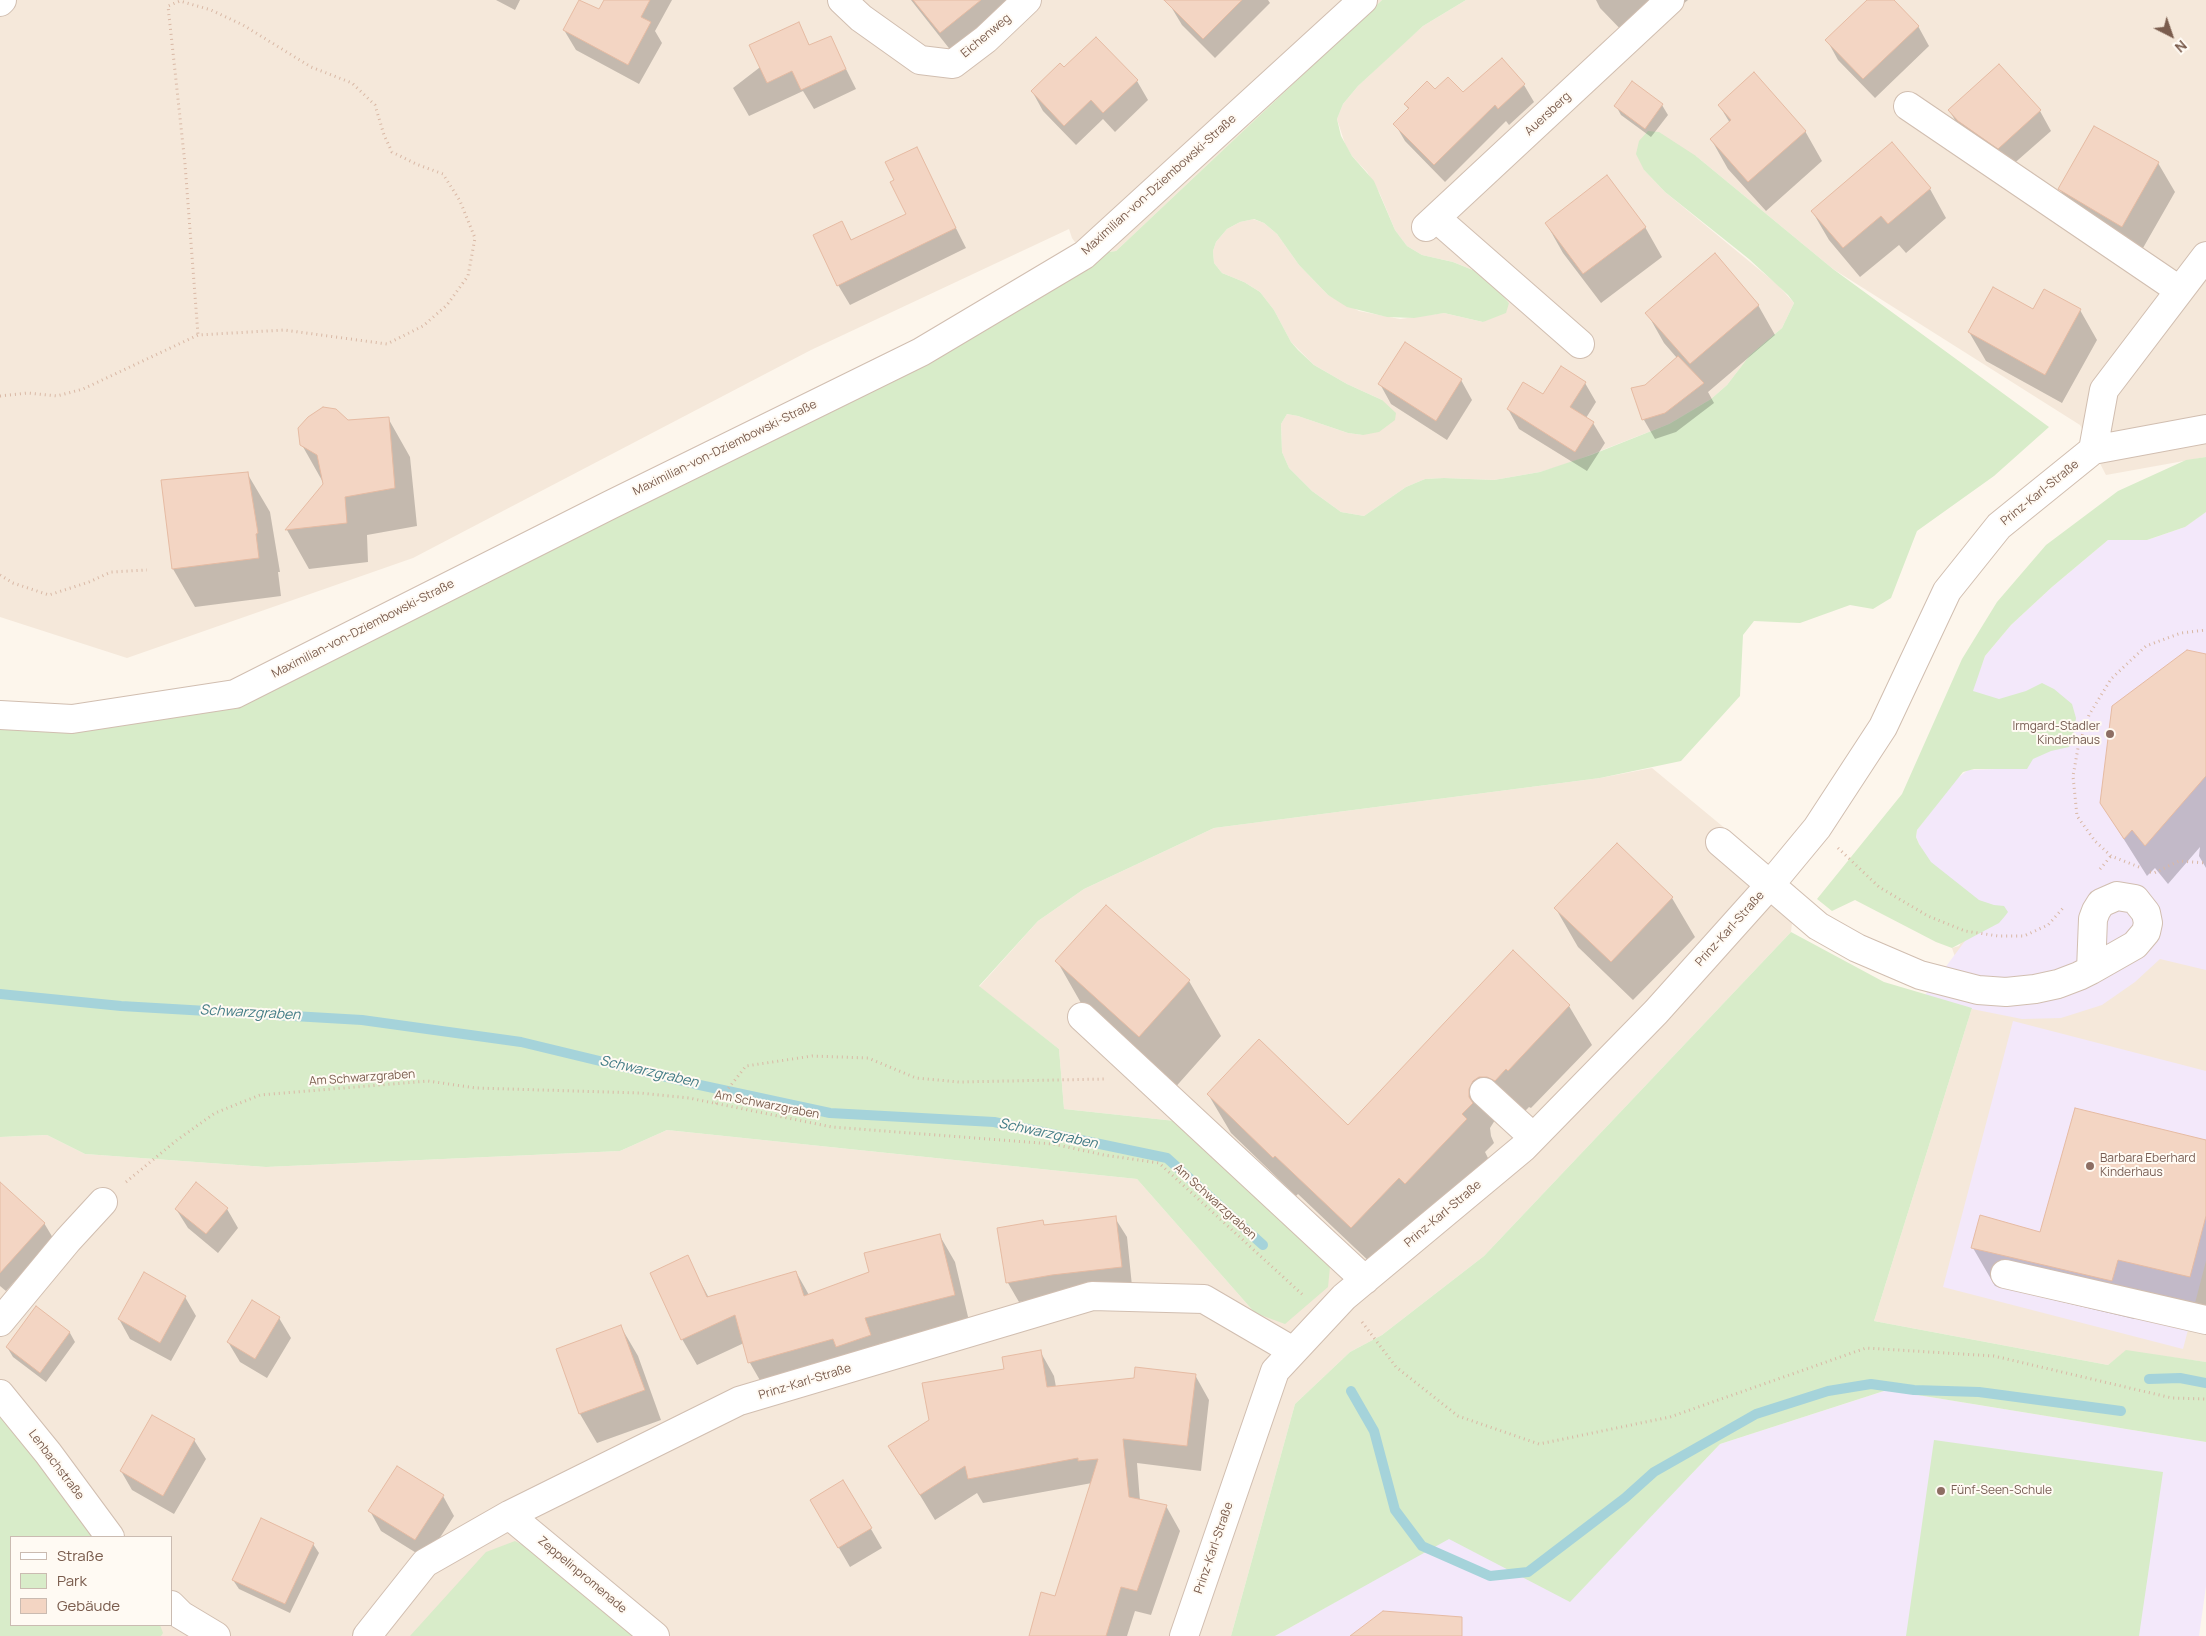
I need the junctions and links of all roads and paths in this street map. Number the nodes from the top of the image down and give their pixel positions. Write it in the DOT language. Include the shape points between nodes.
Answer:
graph roads {
  1 [pos="842,0"];
  2 [pos="1027,0"];
  3 [pos="1363,0"];
  4 [pos="1670,0"];
  5 [pos="1908,106"];
  6 [pos="2206,256"];
  7 [pos="2178,290"];
  8 [pos="198,335"];
  9 [pos="1580,344"];
  10 [pos="0,396"];
  11 [pos="2206,429"];
  12 [pos="2094,450"];
  13 [pos="147,570"];
  14 [pos="0,575"];
  15 [pos="2206,630"];
  16 [pos="0,715"];
  17 [pos="1817,828"];
  18 [pos="1720,842"];
  19 [pos="2111,856"];
  20 [pos="2206,863"];
  21 [pos="2098,871"];
  22 [pos="1769,886"];
  23 [pos="2065,906"];
  24 [pos="2091,970"];
  25 [pos="1082,1017"];
  26 [pos="1148,1078"];
  27 [pos="1484,1092"];
  28 [pos="716,1104"];
  29 [pos="1533,1137"];
  30 [pos="103,1202"];
  31 [pos="2005,1274"];
  32 [pos="1365,1280"];
  33 [pos="1294,1286"];
  34 [pos="1344,1297"];
  35 [pos="2206,1320"];
  36 [pos="0,1322"];
  37 [pos="1293,1351"];
  38 [pos="0,1394"];
  39 [pos="2206,1399"];
  40 [pos="509,1516"];
  41 [pos="109,1536"];
  42 [pos="172,1606"];
  43 [pos="216,1636"];
  44 [pos="367,1636"];
  45 [pos="654,1636"];
  46 [pos="1184,1636"];
  1 -- 2 [label="street, Eichenweg" via="861,18 920,60 953,64 986,39"];
  3 -- 16 [label="street, Maximilian-von-Dziembowski-Straße" via="1084,255 921,352 235,694 72,720"];
  4 -- 9 [label="street, Auersberg" via="1431,223"];
  5 -- 7 [label="street"];
  6 -- 7 [label="street"];
  7 -- 12 [label="street" via="2104,390"];
  8 -- 8 [label="path" via="284,330 388,344 423,326 447,305 468,276 475,238 460,201 443,174 392,152 375,106 352,83 311,67 243,25 211,10 180,1 168,6 186,164"];
  8 -- 10 [label="path" via="83,389 57,396 28,393"];
  11 -- 12 [label="street, Prinz-Karl-Straße"];
  12 -- 17 [label="street, Prinz-Karl-Straße" via="1999,526 1947,591 1883,727"];
  13 -- 14 [label="path" via="111,572 49,595"];
  15 -- 19 [label="path" via="2181,633 2146,646 2111,679 2089,715 2073,776 2077,816"];
  17 -- 22 [label="street, Prinz-Karl-Straße"];
  17 -- 23 [label="path" via="1879,887 1928,916 1966,931 2024,936 2048,925"];
  18 -- 22 [label="street"];
  19 -- 20 [label="path" via="2154,873 2179,861"];
  19 -- 21 [label="path"];
  22 -- 24 [label="street" via="1818,926 1858,948 1920,975 1978,990 2006,992 2058,984"];
  22 -- 29 [label="street, Prinz-Karl-Straße" via="1656,1012"];
  25 -- 26 [label="street"];
  26 -- 28 [label="path" via="959,1082 916,1078 868,1058 812,1056 746,1066"];
  26 -- 32 [label="street"];
  27 -- 29 [label="street"];
  28 -- 30 [label="path, Am Schwarzgraben" via="640,1093 476,1088 428,1081 260,1095 215,1113 138,1170"];
  28 -- 33 [label="path, Am Schwarzgraben" via="832,1128 1053,1144 1159,1163"];
  29 -- 32 [label="street, Prinz-Karl-Straße"];
  30 -- 36 [label="street"];
  31 -- 35 [label="street"];
  32 -- 34 [label="street, Prinz-Karl-Straße"];
  34 -- 37 [label="street, Prinz-Karl-Straße"];
  34 -- 39 [label="path" via="1396,1367 1458,1416 1539,1444 1670,1417 1866,1348 1994,1356 2172,1398"];
  37 -- 40 [label="street, Prinz-Karl-Straße" via="1204,1299 1092,1296 739,1401"];
  37 -- 46 [label="street, Prinz-Karl-Straße" via="1275,1371"];
  38 -- 41 [label="street, Lenbachstraße"];
  40 -- 44 [label="street, Prinz-Karl-Straße" via="424,1563"];
  40 -- 45 [label="street, Zeppelinpromenade"];
  42 -- 43 [label="street"];
}
